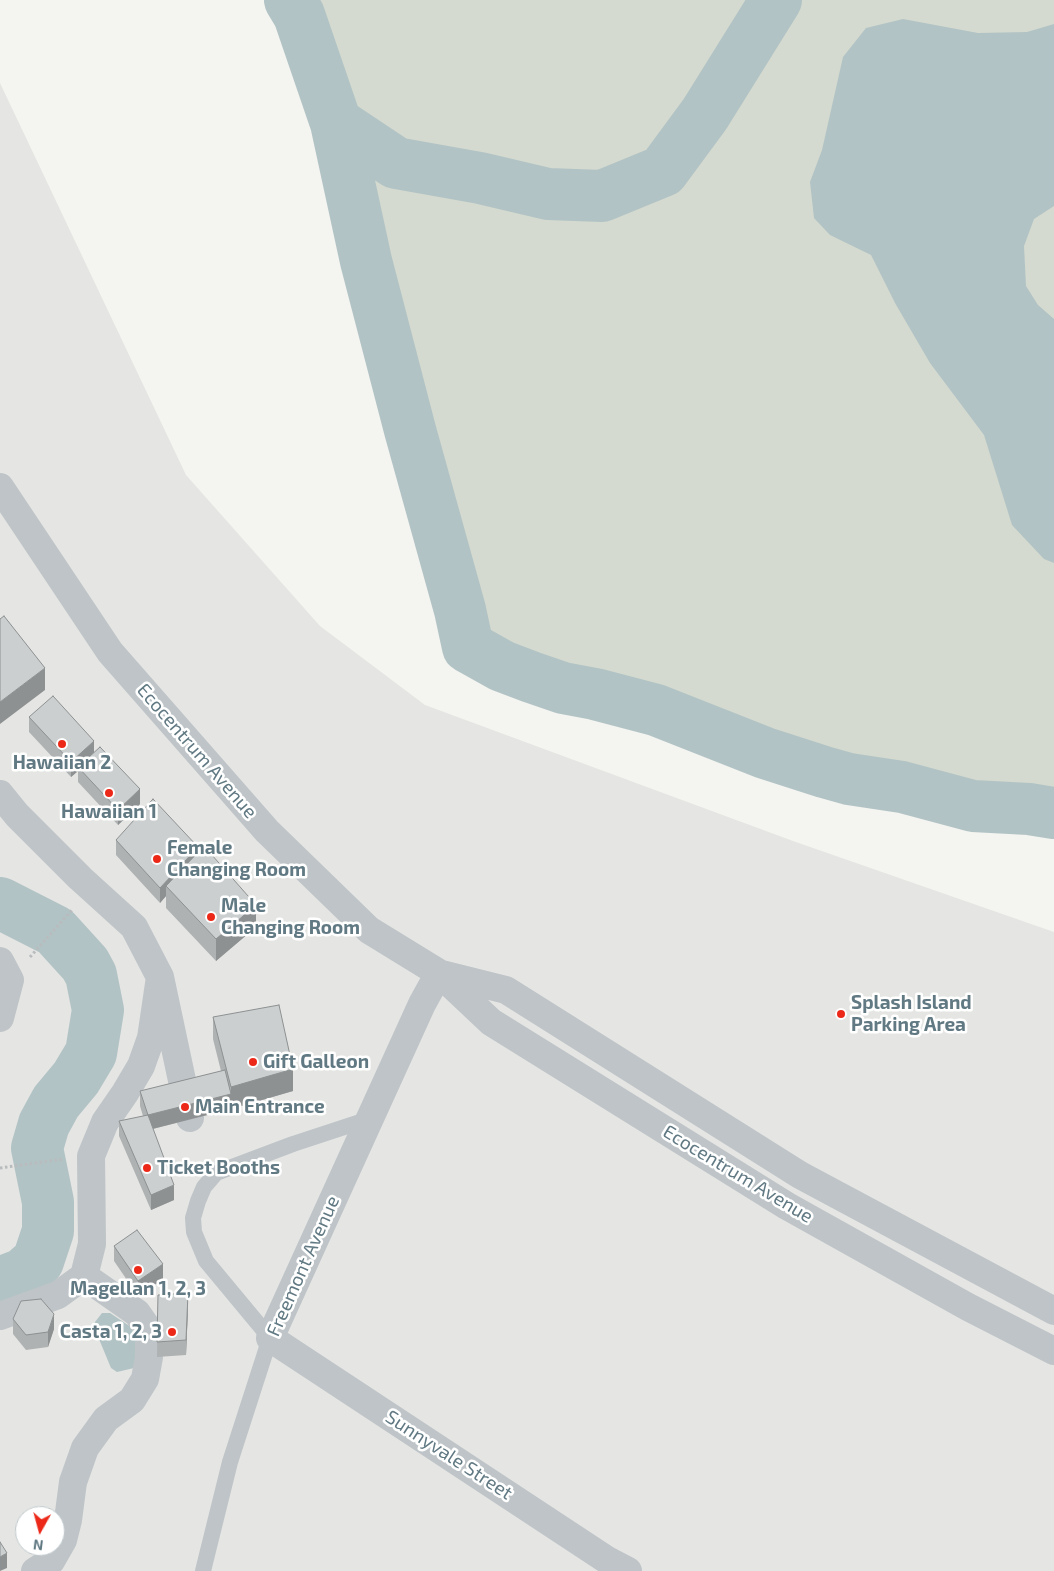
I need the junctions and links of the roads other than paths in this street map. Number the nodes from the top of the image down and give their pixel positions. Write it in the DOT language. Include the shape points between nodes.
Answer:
graph roads {
  1 [pos="0,486"];
  2 [pos="0,794"];
  3 [pos="439,973"];
  4 [pos="3,976"];
  5 [pos="160,977"];
  6 [pos="0,1018"];
  7 [pos="190,1119"];
  8 [pos="369,1119"];
  9 [pos="84,1276"];
  10 [pos="1054,1311"];
  11 [pos="0,1316"];
  12 [pos="270,1338"];
  13 [pos="1054,1352"];
  14 [pos="35,1571"];
  15 [pos="203,1571"];
  16 [pos="628,1571"];
  1 -- 3 [label="street, Ecocentrum Avenue" via="110,652 267,831 369,930"];
  2 -- 5 [label="street" via="91,888 134,927"];
  3 -- 8 [label="street, Freemont Avenue"];
  3 -- 10 [label="street, Ecocentrum Avenue" via="506,990 800,1175"];
  3 -- 13 [label="street, Ecocentrum Avenue" via="492,1022 787,1206"];
  4 -- 6 [label="street"];
  5 -- 7 [label="street"];
  5 -- 9 [label="street" via="151,1038 141,1066 105,1122 90,1156 92,1244"];
  8 -- 12 [label="street, Freemont Avenue"];
  8 -- 12 [label="lane" via="216,1173 204,1187 192,1218 206,1262"];
  9 -- 11 [label="street" via="58,1295"];
  9 -- 14 [label="street" via="137,1313 149,1330 149,1357 145,1379 132,1400 106,1419 84,1448 73,1482 63,1540 51,1561"];
  12 -- 15 [label="lane, Freemont Avenue" via="230,1462"];
  12 -- 16 [label="street, Sunnyvale Street"];
}
